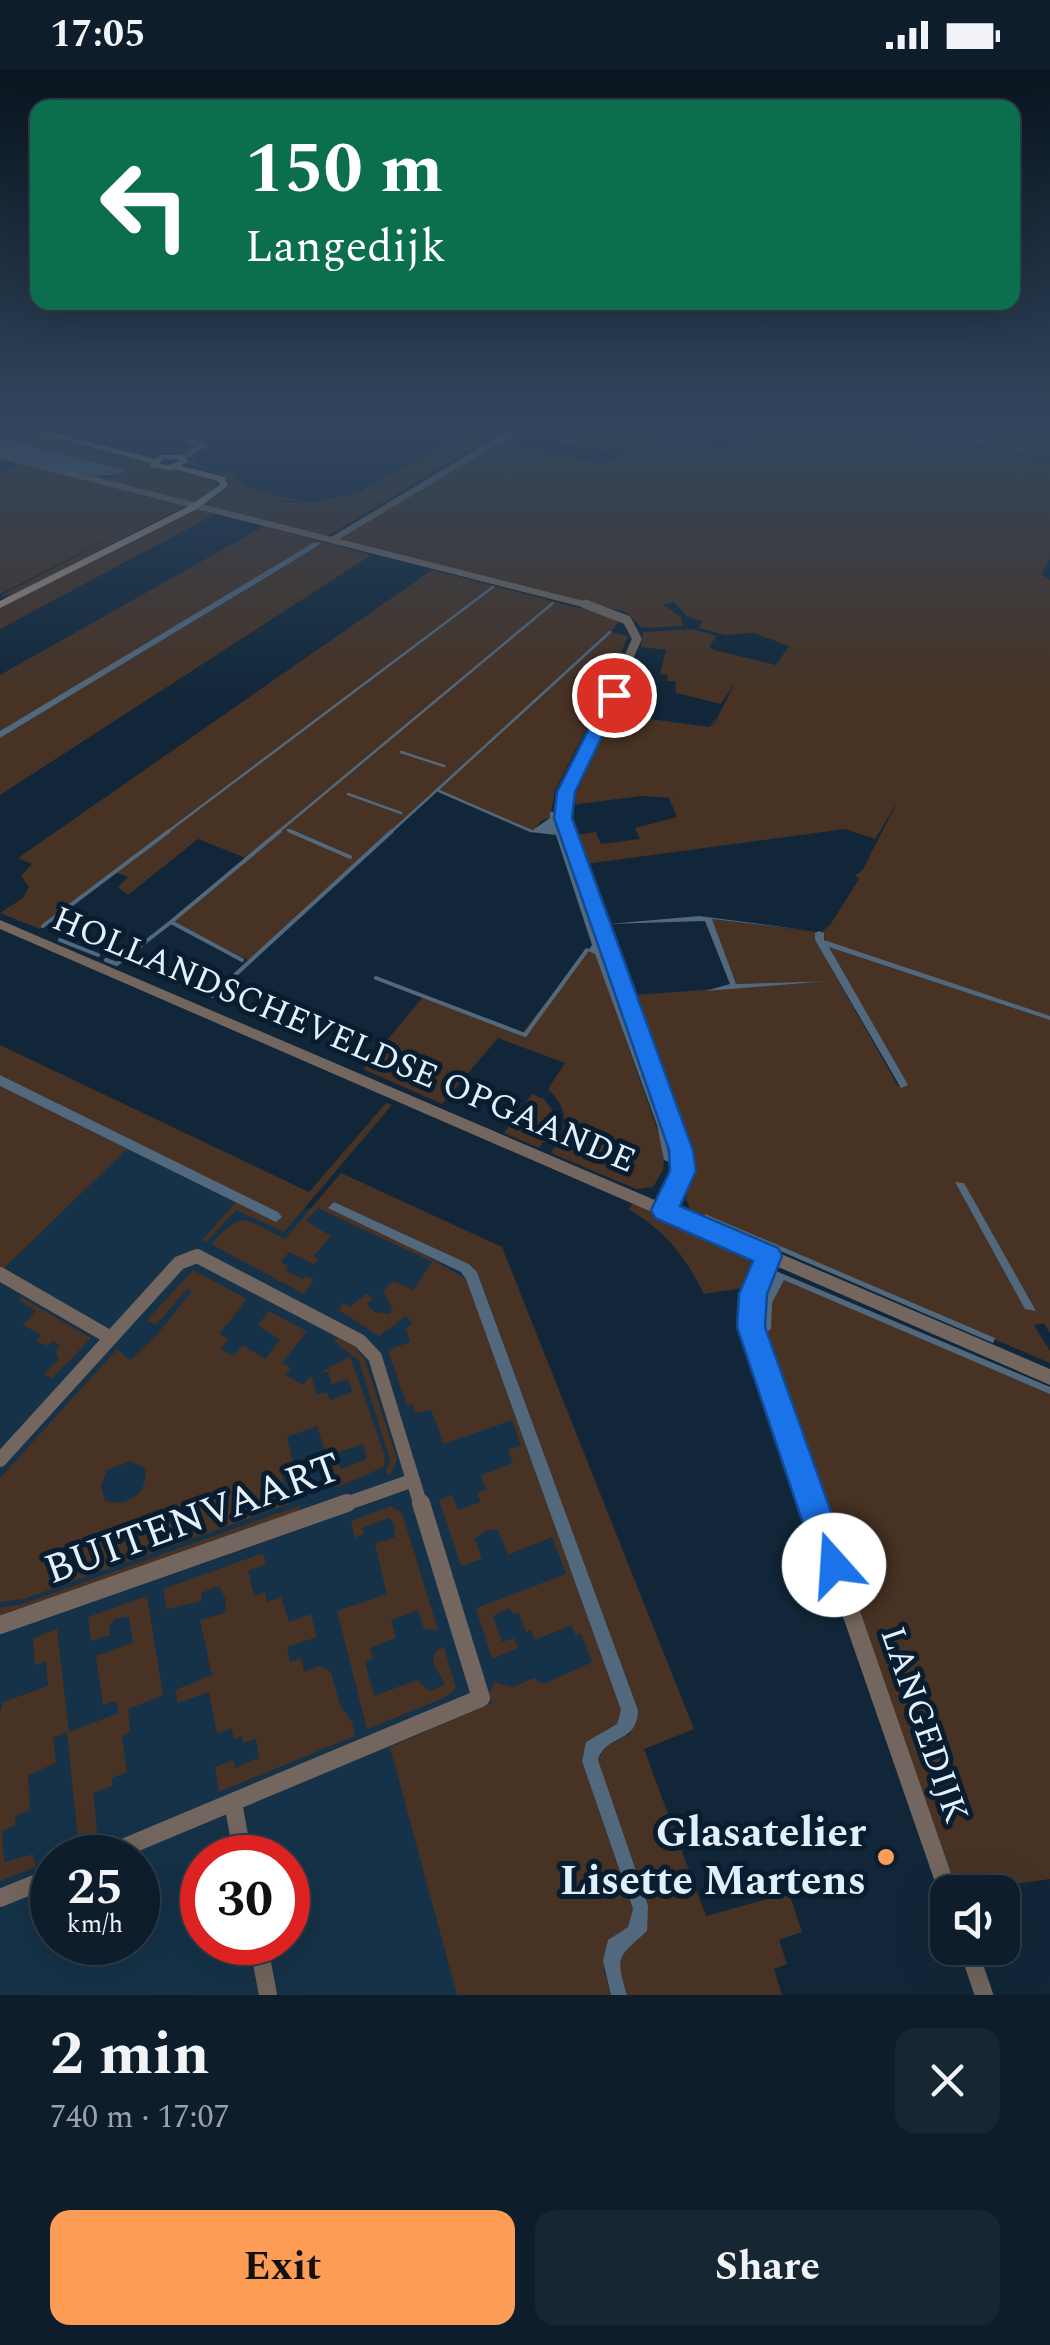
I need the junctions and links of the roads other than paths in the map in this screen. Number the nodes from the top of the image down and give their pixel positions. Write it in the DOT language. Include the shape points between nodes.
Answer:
graph roads {
  1 [pos="166,520"];
  2 [pos="252,520"];
  3 [pos="366,520"];
  4 [pos="332,540"];
  5 [pos="0,605"];
  6 [pos="0,924"];
  7 [pos="664,1210"];
  8 [pos="769,1256"];
  9 [pos="0,1274"];
  10 [pos="111,1338"];
  11 [pos="1050,1378"];
  12 [pos="0,1460"];
  13 [pos="411,1481"];
  14 [pos="0,1624"];
  15 [pos="233,1802"];
  16 [pos="154,1835"];
  17 [pos="239,1835"];
  18 [pos="942,1875"];
  19 [pos="30,1885"];
  20 [pos="0,1898"];
  21 [pos="262,1965"];
  22 [pos="974,1965"];
  23 [pos="268,1995"];
  24 [pos="984,1995"];
  1 -- 5 [label="main road"];
  2 -- 4 [label="street"];
  3 -- 4 [label="street"];
  4 -- 7 [label="street" via="610,612 637,632 635,649 566,792 563,818 681,1150 683,1171"];
  6 -- 7 [label="street, HOLLANDSCHEVELDSE OPGAANDE"];
  7 -- 8 [label="street"];
  8 -- 11 [label="street"];
  8 -- 18 [label="street, LANGEDIJK" via="750,1310 754,1337"];
  9 -- 10 [label="street"];
  10 -- 12 [label="street"];
  10 -- 13 [label="street" via="180,1264 197,1256 360,1341 375,1357"];
  13 -- 14 [label="street, BUITENVAART"];
  13 -- 15 [label="street" via="481,1698"];
  15 -- 16 [label="street"];
  15 -- 17 [label="street"];
  19 -- 20 [label="street"];
  21 -- 23 [label="street"];
  22 -- 24 [label="street"];
}
